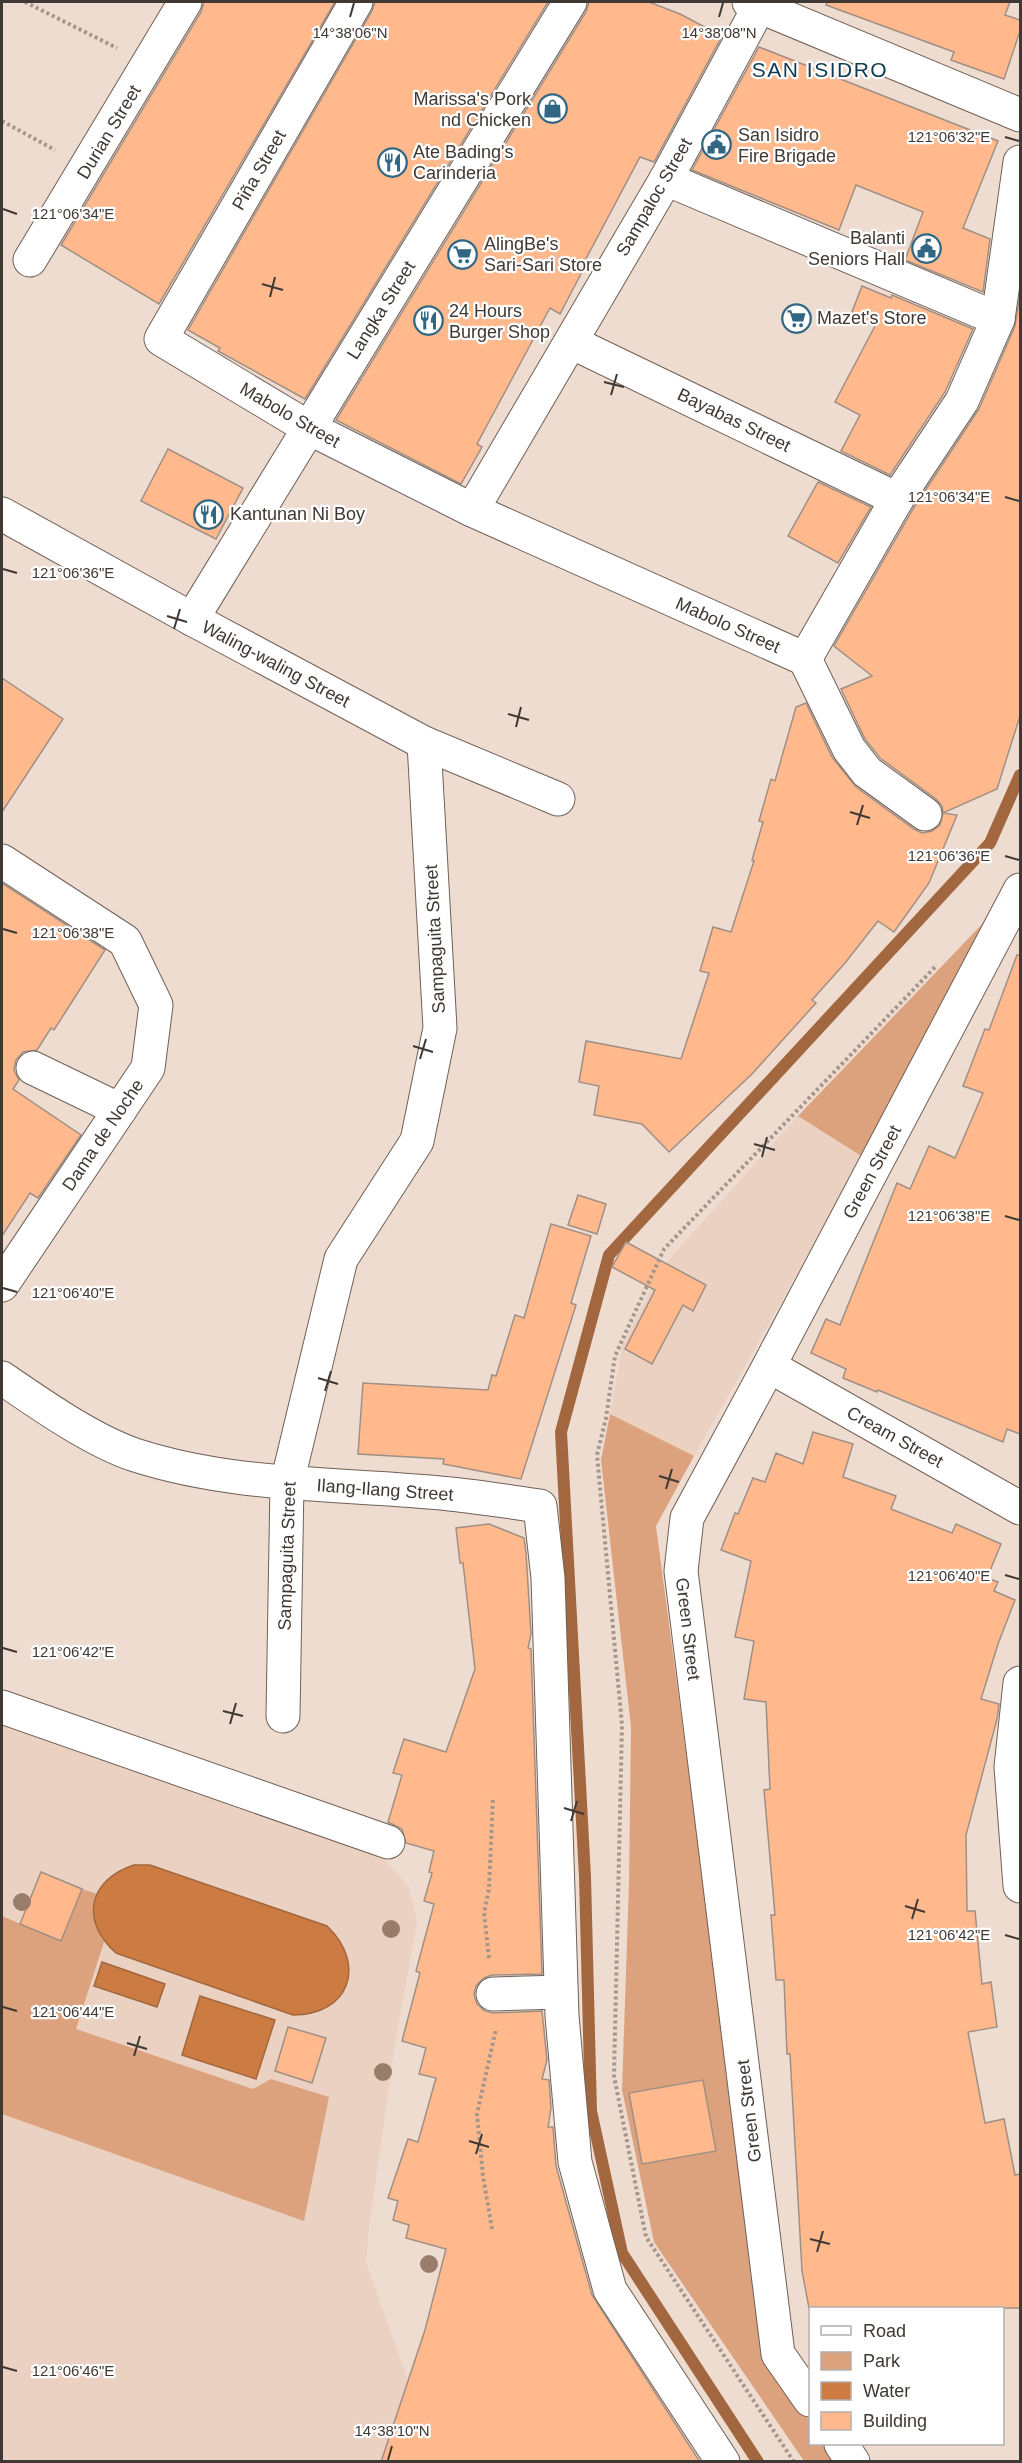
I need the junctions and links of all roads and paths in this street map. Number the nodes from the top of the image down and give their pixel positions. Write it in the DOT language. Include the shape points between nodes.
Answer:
graph roads {
  1 [pos="25,2"];
  2 [pos="185,2"];
  3 [pos="357,2"];
  4 [pos="570,2"];
  5 [pos="754,4"];
  6 [pos="149,65"];
  7 [pos="1020,115"];
  8 [pos="2,121"];
  9 [pos="1020,162"];
  10 [pos="87,167"];
  11 [pos="666,178"];
  12 [pos="30,260"];
  13 [pos="998,319"];
  14 [pos="161,339"];
  15 [pos="571,342"];
  16 [pos="309,428"];
  17 [pos="897,499"];
  18 [pos="472,510"];
  19 [pos="2,514"];
  20 [pos="192,619"];
  21 [pos="805,659"];
  22 [pos="424,743"];
  23 [pos="558,799"];
  24 [pos="925,814"];
  25 [pos="2,861"];
  26 [pos="1020,890"];
  27 [pos="33,1068"];
  28 [pos="120,1110"];
  29 [pos="2,1285"];
  30 [pos="769,1366"];
  31 [pos="2,1378"];
  32 [pos="287,1483"];
  33 [pos="1020,1508"];
  34 [pos="1020,1683"];
  35 [pos="2,1707"];
  36 [pos="283,1716"];
  37 [pos="493,1798"];
  38 [pos="388,1842"];
  39 [pos="1020,1886"];
  40 [pos="561,1992"];
  41 [pos="493,1994"];
  42 [pos="492,2229"];
  43 [pos="809,2399"];
  44 [pos="842,2445"];
  45 [pos="723,2462"];
  46 [pos="853,2462"];
  1 -- 6 [label="path"];
  2 -- 6 [label="street, Durian Street"];
  3 -- 14 [label="street, Piña Street"];
  4 -- 16 [label="street, Langka Street"];
  5 -- 7 [label="street"];
  5 -- 11 [label="street, Sampaloc Street"];
  6 -- 10 [label="street, Durian Street"];
  8 -- 10 [label="path"];
  9 -- 13 [label="street"];
  10 -- 12 [label="street, Durian Street"];
  11 -- 13 [label="street"];
  11 -- 15 [label="street, Sampaloc Street"];
  13 -- 17 [label="street" via="962,401"];
  14 -- 16 [label="street, Mabolo Street"];
  15 -- 17 [label="street, Bayabas Street"];
  15 -- 18 [label="street, Sampaloc Street"];
  16 -- 18 [label="street, Mabolo Street"];
  16 -- 20 [label="street, Langka Street"];
  17 -- 21 [label="street"];
  18 -- 21 [label="street, Mabolo Street"];
  19 -- 20 [label="street, Waling-waling Street"];
  20 -- 22 [label="street, Waling-waling Street"];
  21 -- 24 [label="street" via="849,749 867,772"];
  22 -- 23 [label="street, Waling-waling Street"];
  22 -- 32 [label="street, Sampaguita Street" via="440,1028 417,1141 341,1259"];
  25 -- 28 [label="street, Dama de Noche" via="125,941 156,1005 148,1068"];
  26 -- 30 [label="street, Green Street"];
  27 -- 28 [label="street"];
  28 -- 29 [label="street, Dama de Noche"];
  30 -- 33 [label="street, Cream Street"];
  30 -- 43 [label="street, Green Street" via="687,1518 681,1571 778,2354"];
  31 -- 32 [label="street, Ilang-Ilang Street" via="77,1426 134,1454 207,1473"];
  32 -- 36 [label="street, Sampaguita Street"];
  32 -- 40 [label="street, Ilang-Ilang Street" via="450,1494 540,1506 548,1578"];
  34 -- 39 [label="street" via="1011,1767"];
  35 -- 38 [label="street"];
  37 -- 41 [label="path" via="489,1889 484,1913"];
  40 -- 41 [label="street"];
  40 -- 45 [label="street" via="575,2162 610,2290"];
  41 -- 42 [label="path" via="496,2029 477,2114"];
  44 -- 46 [label="street"];
}
